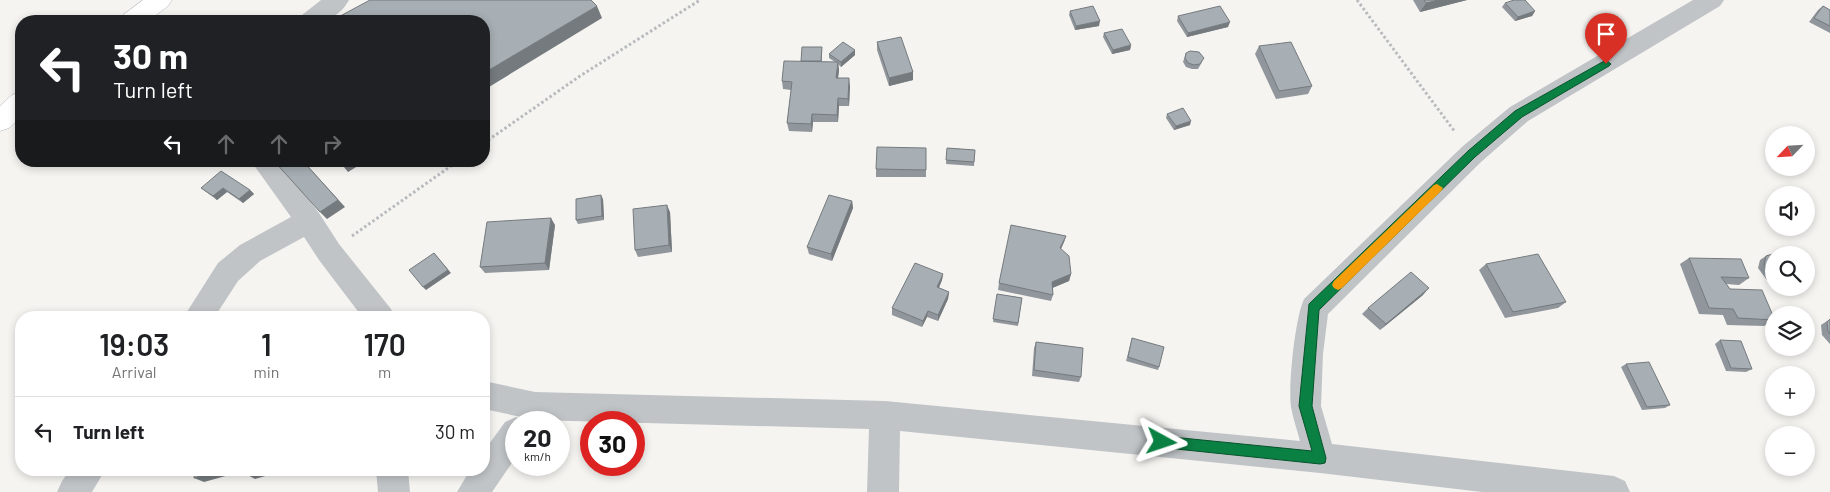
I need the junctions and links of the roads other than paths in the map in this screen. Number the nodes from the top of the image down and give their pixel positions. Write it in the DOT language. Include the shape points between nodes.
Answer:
graph roads {
  1 [pos="160,0"];
  2 [pos="337,0"];
  3 [pos="1712,0"];
  4 [pos="143,15"];
  5 [pos="318,15"];
  6 [pos="15,107"];
  7 [pos="0,121"];
  8 [pos="268,167"];
  9 [pos="309,221"];
  10 [pos="202,311"];
  11 [pos="375,311"];
  12 [pos="490,398"];
  13 [pos="522,411"];
  14 [pos="570,414"];
  15 [pos="885,415"];
  16 [pos="505,447"];
  17 [pos="1320,458"];
  18 [pos="490,468"];
  19 [pos="85,476"];
  20 [pos="393,476"];
  21 [pos="484,476"];
  22 [pos="1521,487"];
  23 [pos="73,492"];
  24 [pos="394,492"];
  25 [pos="473,492"];
  26 [pos="883,492"];
  27 [pos="1614,492"];
  1 -- 4 [label="main road"];
  2 -- 5 [label="street"];
  3 -- 17 [label="street" via="1519,114 1472,154 1314,308 1306,406"];
  6 -- 7 [label="main road"];
  8 -- 9 [label="street"];
  9 -- 10 [label="street" via="250,253 228,272"];
  9 -- 11 [label="street"];
  12 -- 13 [label="street"];
  14 -- 15 [label="street"];
  15 -- 17 [label="street"];
  15 -- 26 [label="street"];
  16 -- 18 [label="street"];
  17 -- 22 [label="street"];
  19 -- 23 [label="street"];
  20 -- 24 [label="street"];
  21 -- 25 [label="street"];
  22 -- 27 [label="street"];
}
